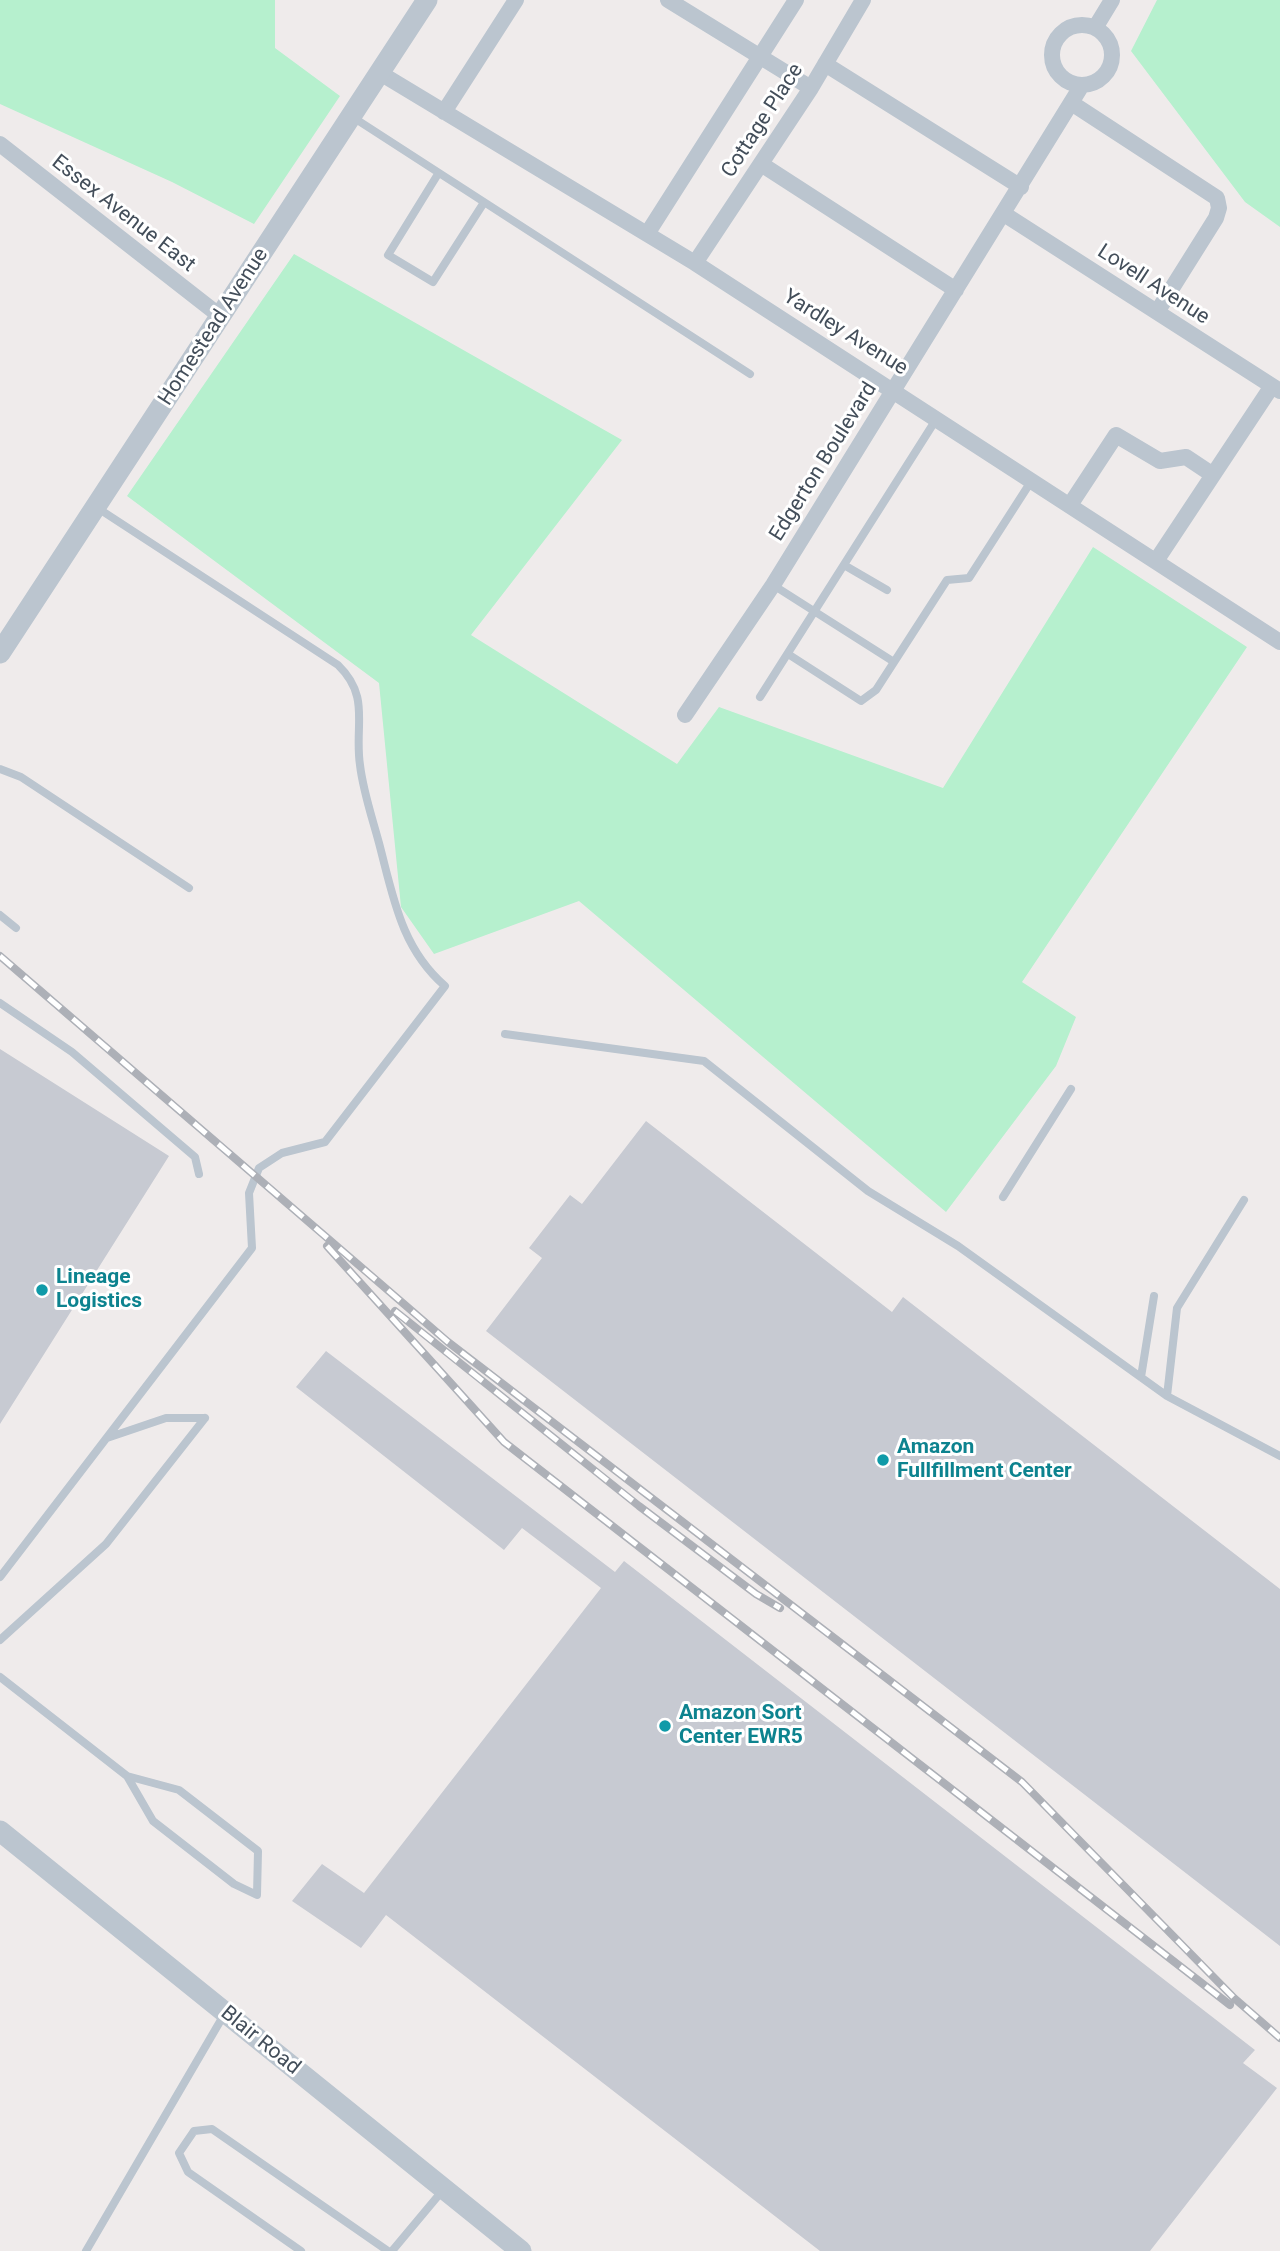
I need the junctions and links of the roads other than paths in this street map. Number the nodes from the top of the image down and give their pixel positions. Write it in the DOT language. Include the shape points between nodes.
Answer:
graph roads {
  1 [pos="427,0"];
  2 [pos="516,0"];
  3 [pos="668,0"];
  4 [pos="796,0"];
  5 [pos="863,0"];
  6 [pos="1112,0"];
  7 [pos="1095,28"];
  8 [pos="761,57"];
  9 [pos="825,64"];
  10 [pos="380,73"];
  11 [pos="1082,85"];
  12 [pos="811,88"];
  13 [pos="1073,104"];
  14 [pos="444,112"];
  15 [pos="351,117"];
  16 [pos="0,144"];
  17 [pos="761,164"];
  18 [pos="438,174"];
  19 [pos="1021,187"];
  20 [pos="484,204"];
  21 [pos="1004,214"];
  22 [pos="647,234"];
  23 [pos="695,263"];
  24 [pos="956,289"];
  25 [pos="1157,312"];
  26 [pos="220,316"];
  27 [pos="750,374"];
  28 [pos="893,389"];
  29 [pos="1276,389"];
  30 [pos="937,418"];
  31 [pos="1213,475"];
  32 [pos="1032,480"];
  33 [pos="1070,505"];
  34 [pos="96,507"];
  35 [pos="1156,561"];
  36 [pos="844,565"];
  37 [pos="773,585"];
  38 [pos="887,590"];
  39 [pos="815,612"];
  40 [pos="1280,642"];
  41 [pos="0,653"];
  42 [pos="788,654"];
  43 [pos="894,662"];
  44 [pos="760,697"];
  45 [pos="685,715"];
  46 [pos="0,769"];
  47 [pos="189,888"];
  48 [pos="0,915"];
  49 [pos="16,928"];
  50 [pos="0,1003"];
  51 [pos="505,1034"];
  52 [pos="1071,1089"];
  53 [pos="199,1174"];
  54 [pos="1003,1197"];
  55 [pos="1244,1200"];
  56 [pos="1154,1296"];
  57 [pos="1141,1377"];
  58 [pos="1167,1396"];
  59 [pos="107,1438"];
  60 [pos="1280,1456"];
  61 [pos="0,1577"];
  62 [pos="0,1640"];
  63 [pos="0,1677"];
  64 [pos="127,1776"];
  65 [pos="0,1831"];
  66 [pos="225,2013"];
  67 [pos="443,2189"];
  68 [pos="86,2251"];
  69 [pos="301,2251"];
  70 [pos="390,2251"];
  71 [pos="521,2251"];
  1 -- 10 [label="street, Homestead Avenue"];
  2 -- 14 [label="street"];
  3 -- 8 [label="street"];
  4 -- 8 [label="street"];
  5 -- 9 [label="street, Cottage Place"];
  6 -- 7 [label="street"];
  7 -- 11 [label="street" via="1111,48 1110,65 1100,79"];
  7 -- 11 [label="street" via="1068,29 1054,43 1057,72"];
  8 -- 12 [label="street"];
  8 -- 22 [label="street"];
  9 -- 12 [label="street, Cottage Place"];
  9 -- 19 [label="street"];
  10 -- 14 [label="street, Yardley Avenue"];
  10 -- 15 [label="street, Homestead Avenue"];
  11 -- 13 [label="street, Edgerton Boulevard"];
  12 -- 17 [label="street, Cottage Place"];
  13 -- 19 [label="street, Edgerton Boulevard"];
  13 -- 25 [label="street" via="1217,198 1216,218"];
  14 -- 22 [label="street, Yardley Avenue"];
  15 -- 18 [label="lane"];
  15 -- 26 [label="street, Homestead Avenue"];
  16 -- 26 [label="street, Essex Avenue East"];
  17 -- 23 [label="street, Cottage Place"];
  17 -- 24 [label="street"];
  18 -- 20 [label="lane"];
  18 -- 20 [label="lane" via="388,255 433,282"];
  19 -- 21 [label="street, Edgerton Boulevard"];
  20 -- 27 [label="lane"];
  21 -- 24 [label="street, Edgerton Boulevard"];
  21 -- 25 [label="street, Lovell Avenue"];
  22 -- 23 [label="street, Yardley Avenue"];
  23 -- 28 [label="street, Yardley Avenue"];
  24 -- 28 [label="street, Edgerton Boulevard"];
  25 -- 29 [label="street, Lovell Avenue"];
  26 -- 34 [label="street, Homestead Avenue"];
  28 -- 30 [label="street, Yardley Avenue"];
  28 -- 37 [label="street, Edgerton Boulevard"];
  29 -- 31 [label="street"];
  30 -- 32 [label="street, Yardley Avenue"];
  30 -- 36 [label="lane"];
  31 -- 33 [label="street" via="1186,457 1160,461 1116,435"];
  31 -- 35 [label="street"];
  32 -- 33 [label="street, Yardley Avenue"];
  32 -- 43 [label="lane" via="969,578 947,580"];
  33 -- 35 [label="street, Yardley Avenue"];
  34 -- 41 [label="street, Homestead Avenue"];
  34 -- 59 [label="lane" via="338,665 351,678 359,697 361,778 401,924 421,961 445,986 325,1142 282,1153 260,1168 248,1193 252,1248"];
  35 -- 40 [label="street, Yardley Avenue"];
  36 -- 38 [label="lane"];
  36 -- 39 [label="lane"];
  37 -- 39 [label="lane"];
  37 -- 45 [label="street, Edgerton Boulevard"];
  39 -- 42 [label="lane"];
  39 -- 43 [label="lane"];
  42 -- 43 [label="lane" via="861,701 876,690"];
  42 -- 44 [label="lane"];
  46 -- 47 [label="lane" via="21,777"];
  48 -- 49 [label="lane"];
  50 -- 53 [label="lane" via="72,1052 195,1157"];
  51 -- 57 [label="lane" via="704,1061 868,1191 958,1246"];
  52 -- 54 [label="lane"];
  55 -- 58 [label="lane" via="1177,1308"];
  56 -- 57 [label="lane"];
  57 -- 58 [label="lane"];
  58 -- 60 [label="lane"];
  59 -- 61 [label="lane"];
  59 -- 62 [label="lane" via="166,1418 205,1418 106,1544"];
  63 -- 64 [label="lane"];
  64 -- 64 [label="lane" via="153,1821 233,1884 257,1895 258,1852 179,1790"];
  65 -- 66 [label="street, Blair Road"];
  66 -- 67 [label="street, Blair Road"];
  66 -- 68 [label="lane"];
  67 -- 70 [label="lane"];
  67 -- 71 [label="street, Blair Road"];
  69 -- 70 [label="lane" via="188,2172 179,2153 194,2131 212,2129"];
}
